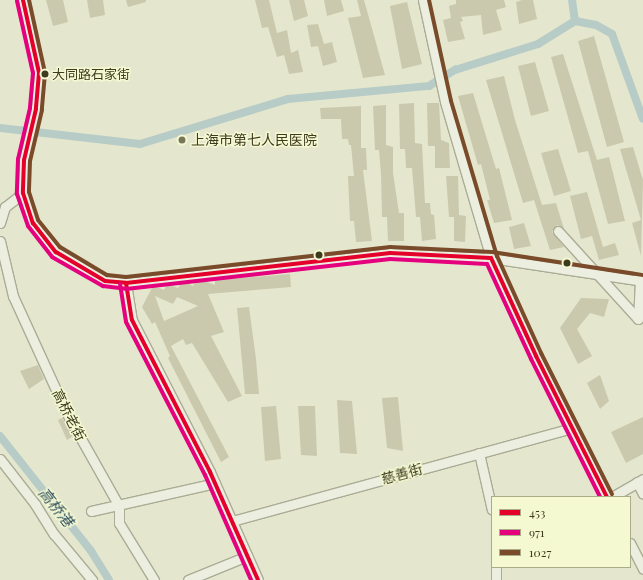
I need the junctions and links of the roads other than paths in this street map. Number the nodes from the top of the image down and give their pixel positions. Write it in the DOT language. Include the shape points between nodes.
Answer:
graph roads {
  1 [pos="23,0"];
  2 [pos="423,0"];
  3 [pos="24,193"];
  4 [pos="0,223"];
  5 [pos="558,231"];
  6 [pos="0,241"];
  7 [pos="491,258"];
  8 [pos="596,273"];
  9 [pos="642,281"];
  10 [pos="126,283"];
  11 [pos="573,428"];
  12 [pos="479,454"];
  13 [pos="0,459"];
  14 [pos="640,480"];
  15 [pos="215,483"];
  16 [pos="643,494"];
  17 [pos="607,496"];
  18 [pos="614,496"];
  19 [pos="119,506"];
  20 [pos="491,506"];
  21 [pos="91,511"];
  22 [pos="232,521"];
  23 [pos="631,545"];
  24 [pos="247,556"];
  25 [pos="496,568"];
  26 [pos="643,569"];
  27 [pos="92,580"];
  28 [pos="154,580"];
  29 [pos="188,580"];
  30 [pos="258,580"];
  31 [pos="496,580"];
  1 -- 3 [label="street" via="39,73 36,109 24,160"];
  2 -- 7 [label="street" via="446,102"];
  3 -- 4 [label="street" via="5,207"];
  3 -- 10 [label="street" via="33,223 56,252 105,281"];
  5 -- 8 [label="street"];
  6 -- 19 [label="street, 高桥老街" via="13,296 66,412"];
  7 -- 8 [label="street"];
  7 -- 10 [label="street" via="390,253"];
  7 -- 11 [label="street"];
  8 -- 9 [label="street"];
  8 -- 9 [label="street" via="638,319"];
  10 -- 15 [label="street" via="132,320"];
  11 -- 12 [label="street, 慈善街"];
  11 -- 17 [label="street"];
  12 -- 20 [label="street"];
  12 -- 22 [label="street, 慈善街"];
  13 -- 27 [label="street" via="35,504 54,534"];
  14 -- 16 [label="street"];
  14 -- 18 [label="street"];
  15 -- 19 [label="street"];
  15 -- 22 [label="street"];
  19 -- 21 [label="street"];
  19 -- 28 [label="street, 高桥老街" via="119,523"];
  22 -- 24 [label="street"];
  23 -- 26 [label="street"];
  24 -- 29 [label="street"];
  24 -- 30 [label="street"];
  25 -- 31 [label="street"];
}
